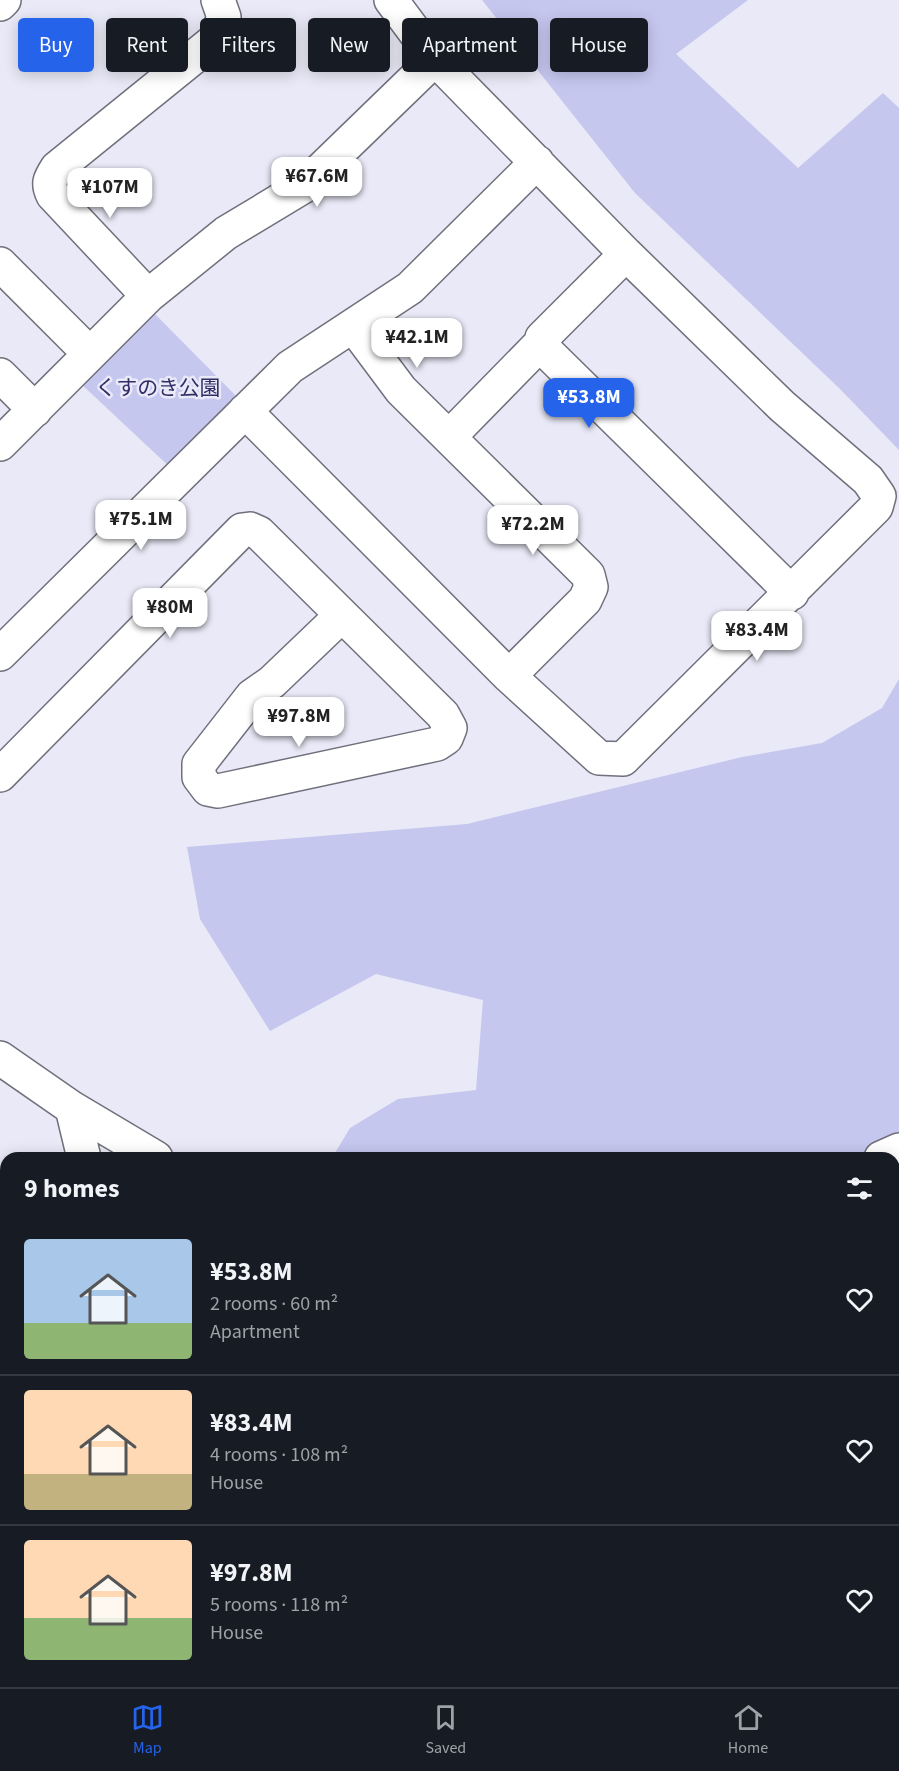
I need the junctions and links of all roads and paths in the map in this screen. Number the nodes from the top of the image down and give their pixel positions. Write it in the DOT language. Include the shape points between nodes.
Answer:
graph roads {
  1 [pos="4,0"];
  2 [pos="218,0"];
  3 [pos="391,0"];
  4 [pos="0,4"];
  5 [pos="404,18"];
  6 [pos="422,72"];
  7 [pos="448,72"];
  8 [pos="537,162"];
  9 [pos="626,254"];
  10 [pos="0,264"];
  11 [pos="147,296"];
  12 [pos="354,327"];
  13 [pos="541,343"];
  14 [pos="90,354"];
  15 [pos="0,375"];
  16 [pos="35,410"];
  17 [pos="246,411"];
  18 [pos="450,436"];
  19 [pos="0,444"];
  20 [pos="792,592"];
  21 [pos="341,616"];
  22 [pos="0,654"];
  23 [pos="509,676"];
  24 [pos="0,775"];
  25 [pos="0,1058"];
  26 [pos="72,1108"];
  27 [pos="83,1152"];
  28 [pos="146,1152"];
  1 -- 4 [label="street"];
  2 -- 11 [label="street" via="224,17 215,40 57,168 48,186"];
  3 -- 5 [label="street"];
  6 -- 11 [label="street" via="304,186 226,233"];
  7 -- 8 [label="street"];
  8 -- 9 [label="street"];
  8 -- 12 [label="street" via="429,273"];
  9 -- 13 [label="street"];
  9 -- 20 [label="street" via="782,406 868,480 879,496 876,507"];
  10 -- 14 [label="street"];
  11 -- 14 [label="street"];
  12 -- 17 [label="street" via="290,367"];
  12 -- 18 [label="street" via="401,390"];
  13 -- 18 [label="street"];
  13 -- 20 [label="street"];
  14 -- 16 [label="street"];
  15 -- 16 [label="street"];
  16 -- 19 [label="street"];
  17 -- 22 [label="street"];
  17 -- 23 [label="street"];
  18 -- 23 [label="street" via="588,575 591,587 585,600"];
  20 -- 23 [label="street" via="622,759 599,758"];
  21 -- 21 [label="street" via="443,715 450,728 446,738 426,747 218,791 208,789 199,777 199,764 252,696"];
  21 -- 24 [label="street" via="259,533 242,530"];
  25 -- 26 [label="street"];
  26 -- 27 [label="street"];
  26 -- 28 [label="street"];
}
